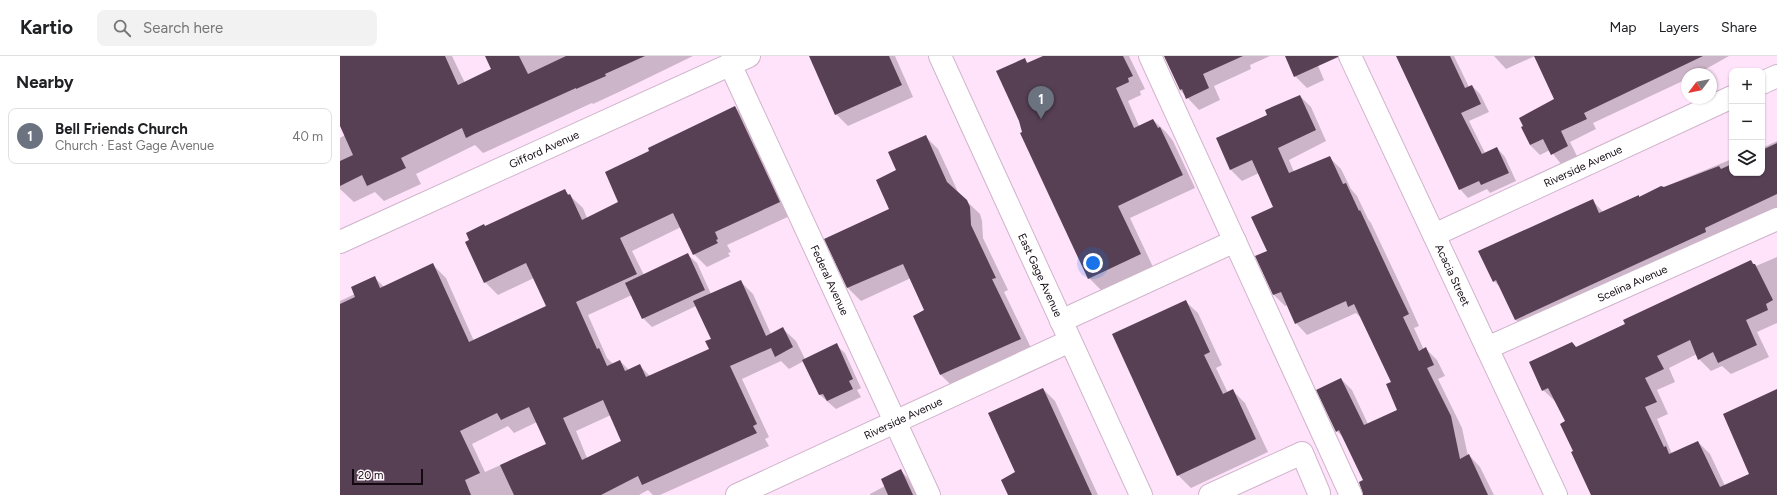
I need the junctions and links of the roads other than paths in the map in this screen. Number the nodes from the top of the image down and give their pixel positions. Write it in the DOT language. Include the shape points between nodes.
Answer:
graph roads {
  1 [pos="1150,56"];
  2 [pos="1350,56"];
  3 [pos="943,57"];
  4 [pos="731,61"];
  5 [pos="1777,76"];
  6 [pos="1765,82"];
  7 [pos="1729,98"];
  8 [pos="1777,219"];
  9 [pos="1434,235"];
  10 [pos="1235,241"];
  11 [pos="340,242"];
  12 [pos="1061,321"];
  13 [pos="1070,341"];
  14 [pos="1487,348"];
  15 [pos="895,422"];
  16 [pos="1347,488"];
  17 [pos="1316,494"];
  18 [pos="736,495"];
  19 [pos="929,495"];
  20 [pos="1141,495"];
  21 [pos="1210,495"];
  22 [pos="1556,495"];
  1 -- 10 [label="street"];
  2 -- 9 [label="street, Acacia Street"];
  3 -- 12 [label="street, East Gage Avenue"];
  4 -- 11 [label="street, Gifford Avenue"];
  4 -- 15 [label="street, Federal Avenue"];
  5 -- 6 [label="street"];
  7 -- 9 [label="street, Riverside Avenue"];
  8 -- 14 [label="street, Scelina Avenue"];
  9 -- 14 [label="street, Acacia Street"];
  10 -- 12 [label="street"];
  10 -- 16 [label="street"];
  12 -- 13 [label="street, East Gage Avenue"];
  13 -- 15 [label="street, Riverside Avenue"];
  13 -- 20 [label="street, East Gage Avenue"];
  14 -- 22 [label="street, Acacia Street"];
  15 -- 18 [label="street, Riverside Avenue"];
  15 -- 19 [label="street, Federal Avenue"];
  16 -- 17 [label="street"];
  17 -- 21 [label="street" via="1302,453"];
}
